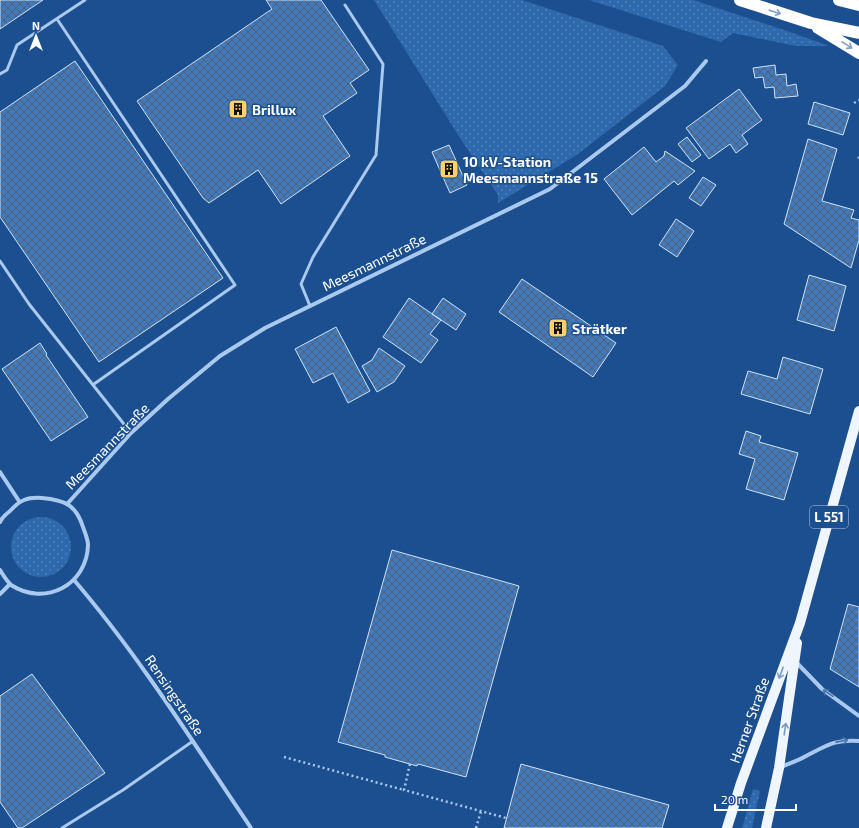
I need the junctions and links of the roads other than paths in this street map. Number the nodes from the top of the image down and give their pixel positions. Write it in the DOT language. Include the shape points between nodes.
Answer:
graph roads {
  1 [pos="85,0"];
  2 [pos="740,0"];
  3 [pos="345,6"];
  4 [pos="57,19"];
  5 [pos="811,23"];
  6 [pos="859,33"];
  7 [pos="859,53"];
  8 [pos="706,61"];
  9 [pos="0,74"];
  10 [pos="0,261"];
  11 [pos="310,306"];
  12 [pos="94,384"];
  13 [pos="859,411"];
  14 [pos="131,433"];
  15 [pos="0,472"];
  16 [pos="19,501"];
  17 [pos="68,503"];
  18 [pos="0,522"];
  19 [pos="0,570"];
  20 [pos="74,580"];
  21 [pos="10,584"];
  22 [pos="0,594"];
  23 [pos="800,623"];
  24 [pos="794,661"];
  25 [pos="859,716"];
  26 [pos="193,741"];
  27 [pos="859,741"];
  28 [pos="779,768"];
  29 [pos="62,828"];
  30 [pos="251,828"];
  31 [pos="727,828"];
  32 [pos="766,828"];
  1 -- 4 [label="lane"];
  2 -- 5 [label="highway, one-way"];
  3 -- 11 [label="lane" via="383,64 376,155 313,257 301,284"];
  4 -- 9 [label="lane" via="17,45 7,70"];
  4 -- 12 [label="lane" via="235,285"];
  5 -- 6 [label="highway"];
  5 -- 7 [label="highway, one-way"];
  8 -- 11 [label="street, Meesmannstraße" via="686,86 550,189"];
  10 -- 12 [label="lane" via="29,304"];
  11 -- 14 [label="street, Meesmannstraße" via="264,328 220,356"];
  12 -- 14 [label="lane"];
  13 -- 23 [label="main road, Herner Straße / L 551"];
  14 -- 17 [label="street, Meesmannstraße"];
  15 -- 16 [label="street"];
  16 -- 17 [label="street" via="34,497"];
  16 -- 18 [label="street"];
  17 -- 20 [label="street" via="80,519 88,544 85,563"];
  19 -- 21 [label="street"];
  20 -- 21 [label="street" via="60,590 43,594 25,592"];
  20 -- 26 [label="street, Rensingstraße" via="135,655"];
  21 -- 22 [label="street"];
  23 -- 24 [label="main road, Herner Straße / L 551"];
  23 -- 31 [label="main road, Herner Straße / L 551, one-way"];
  25 -- 24 [label="street, one-way" via="822,689"];
  28 -- 24 [label="main road, Herner Straße / L 551, one-way"];
  26 -- 29 [label="lane" via="123,790"];
  26 -- 30 [label="street, Rensingstraße"];
  28 -- 27 [label="street, one-way" via="826,745 847,740"];
  28 -- 32 [label="main road, Herner Straße / L 551"];
}
